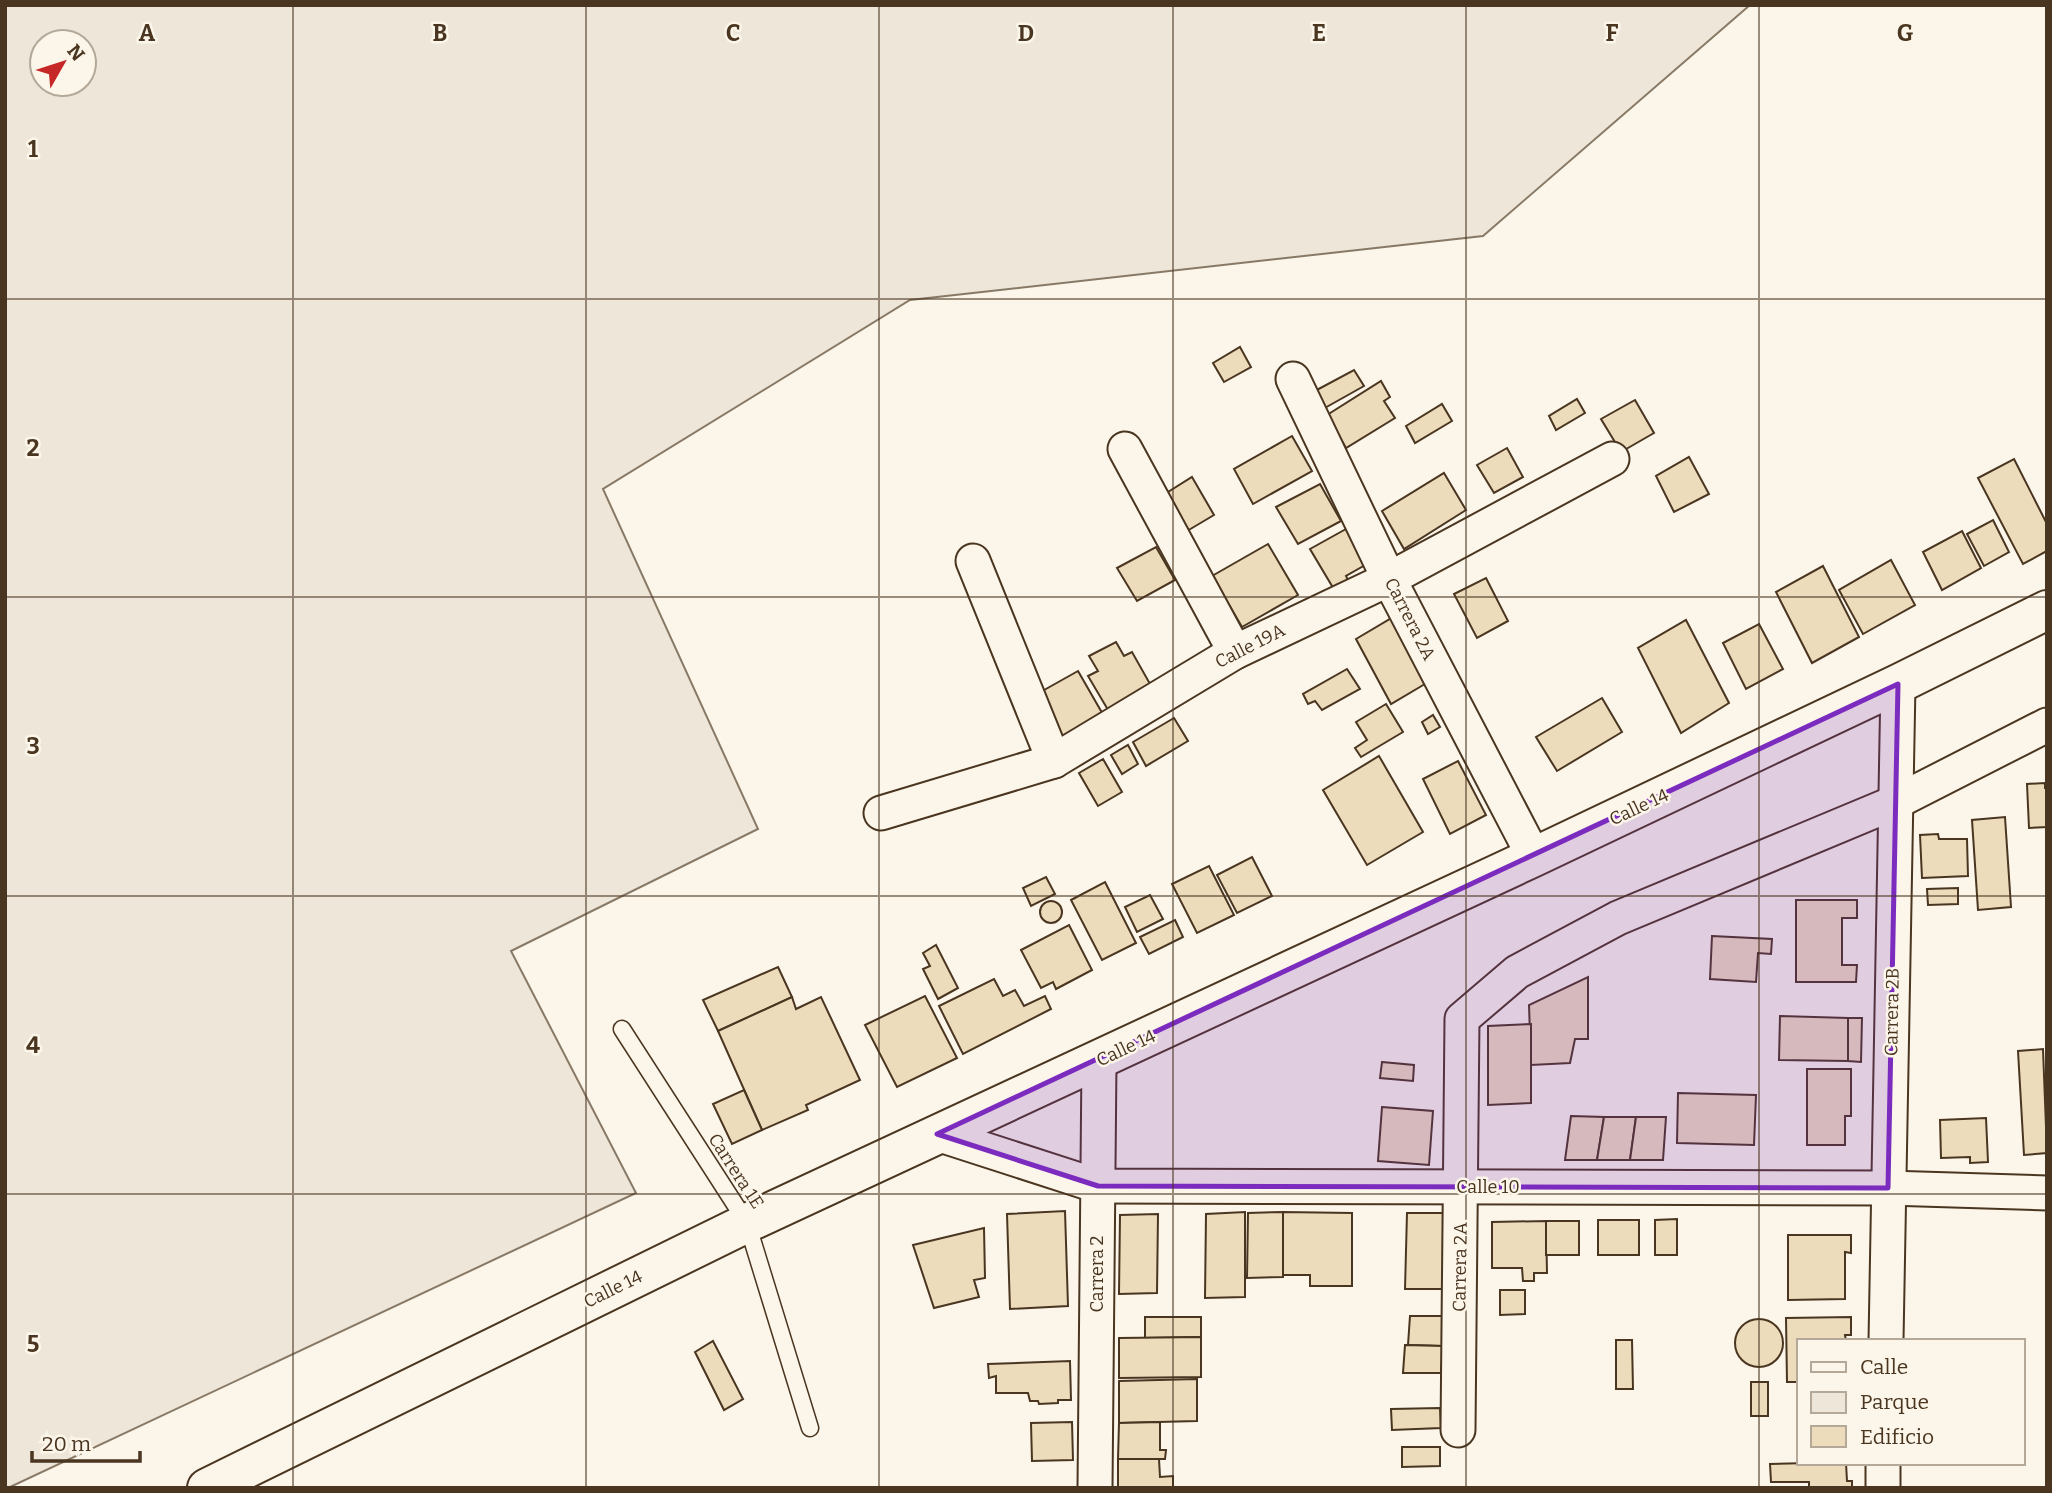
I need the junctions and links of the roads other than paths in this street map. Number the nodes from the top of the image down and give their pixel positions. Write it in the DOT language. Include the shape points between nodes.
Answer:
graph roads {
  1 [pos="1293,379"];
  2 [pos="1125,449"];
  3 [pos="1612,459"];
  4 [pos="973,561"];
  5 [pos="1389,579"];
  6 [pos="2047,610"];
  7 [pos="1235,652"];
  8 [pos="1898,684"];
  9 [pos="2047,725"];
  10 [pos="1054,761"];
  11 [pos="1896,802"];
  12 [pos="881,813"];
  13 [pos="1534,857"];
  14 [pos="622,1028"];
  15 [pos="1099,1061"];
  16 [pos="937,1135"];
  17 [pos="1098,1186"];
  18 [pos="1460,1187"];
  19 [pos="1888,1188"];
  20 [pos="2047,1193"];
  21 [pos="747,1223"];
  22 [pos="1886,1339"];
  23 [pos="810,1428"];
  24 [pos="1458,1430"];
  25 [pos="1883,1465"];
  26 [pos="207,1488"];
  27 [pos="1095,1488"];
  28 [pos="1883,1488"];
  1 -- 5 [label="street, Carrera 2A"];
  2 -- 7 [label="street"];
  3 -- 5 [label="street, Calle 19A"];
  4 -- 10 [label="street"];
  5 -- 7 [label="street, Calle 19A"];
  5 -- 13 [label="street, Carrera 2A"];
  6 -- 8 [label="highway, Calle 14"];
  7 -- 10 [label="street, Calle 19A"];
  8 -- 11 [label="street, Carrera 2B"];
  8 -- 13 [label="highway, Calle 14"];
  9 -- 11 [label="street"];
  10 -- 12 [label="street, Calle 19A"];
  11 -- 18 [label="street, Carrera 2A" via="1618,918 1517,972 1462,1019"];
  11 -- 19 [label="street, Carrera 2B"];
  13 -- 15 [label="highway, Calle 14"];
  14 -- 21 [label="lane, Carrera 1E"];
  15 -- 16 [label="highway, Calle 14"];
  15 -- 17 [label="street, Carrera 2"];
  16 -- 17 [label="street, Calle 10"];
  16 -- 21 [label="highway, Calle 14"];
  17 -- 18 [label="street, Calle 10"];
  17 -- 27 [label="street, Carrera 2"];
  18 -- 19 [label="street, Calle 10"];
  18 -- 24 [label="street, Carrera 2A"];
  19 -- 20 [label="street, Calle 10"];
  19 -- 22 [label="street, Carrera 2B"];
  21 -- 23 [label="lane, Carrera 1E"];
  21 -- 26 [label="highway, Calle 14"];
  25 -- 28 [label="street"];
}
